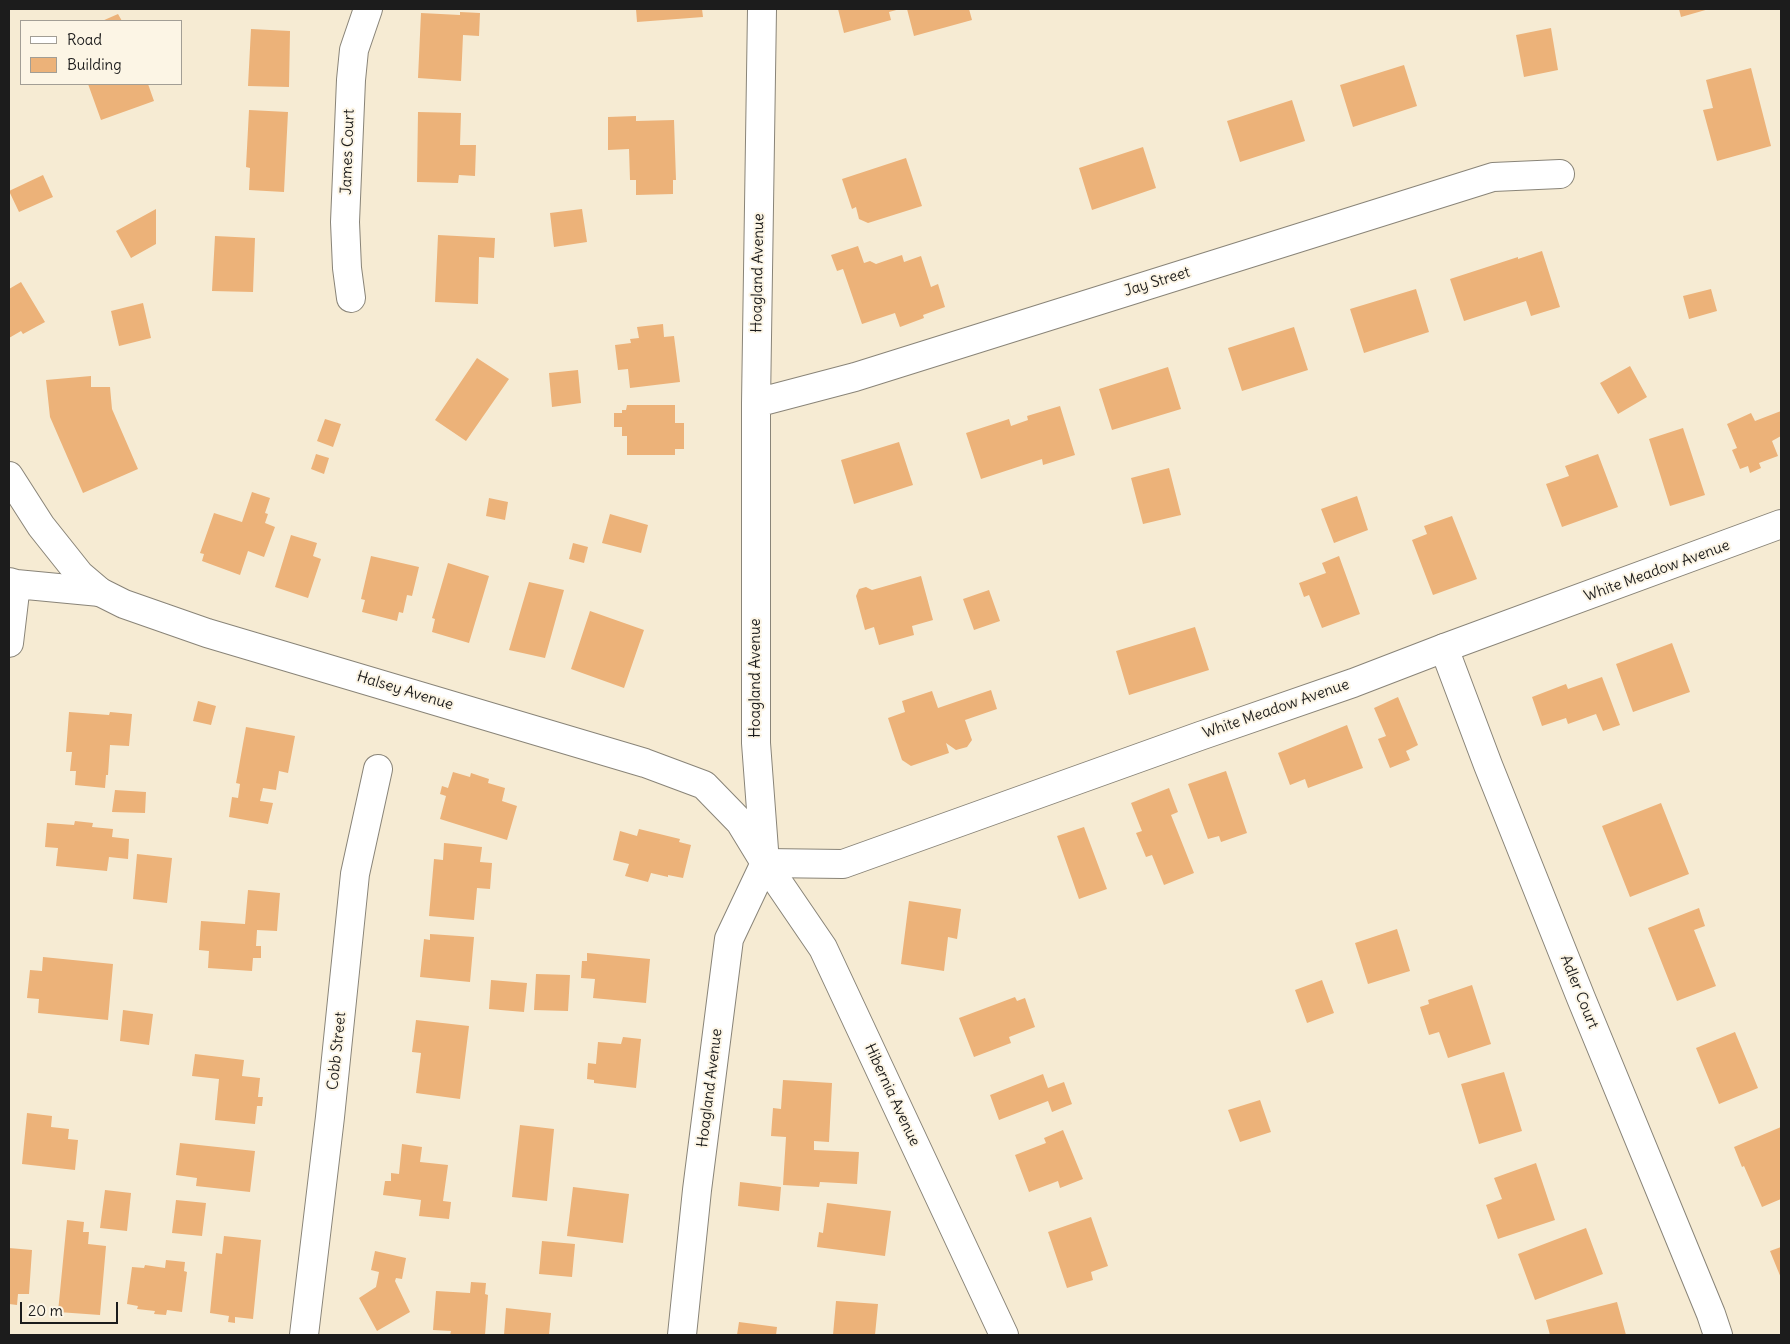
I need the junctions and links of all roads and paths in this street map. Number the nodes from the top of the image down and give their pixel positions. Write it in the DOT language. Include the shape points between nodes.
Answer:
graph roads {
  1 [pos="368,9"];
  2 [pos="762,9"];
  3 [pos="1560,174"];
  4 [pos="351,298"];
  5 [pos="756,403"];
  6 [pos="9,476"];
  7 [pos="1781,524"];
  8 [pos="12,583"];
  9 [pos="100,592"];
  10 [pos="9,643"];
  11 [pos="1444,648"];
  12 [pos="378,769"];
  13 [pos="765,863"];
  14 [pos="304,1335"];
  15 [pos="682,1335"];
  16 [pos="1004,1335"];
  17 [pos="1718,1335"];
  1 -- 4 [label="street, James Court" via="354,50 351,80 345,222"];
  2 -- 5 [label="street, Hoagland Avenue"];
  3 -- 5 [label="street, Jay Street" via="1493,177 855,377"];
  5 -- 13 [label="street, Hoagland Avenue" via="756,742"];
  6 -- 9 [label="street" via="41,526 80,575"];
  7 -- 11 [label="street, White Meadow Avenue"];
  8 -- 9 [label="street, Halsey Avenue"];
  8 -- 10 [label="street"];
  9 -- 13 [label="street, Halsey Avenue" via="124,604 207,633 645,763 704,785 740,822"];
  11 -- 13 [label="street, White Meadow Avenue" via="843,864"];
  11 -- 17 [label="street, Adler Court" via="1577,990"];
  12 -- 14 [label="street, Cobb Street" via="355,874"];
  13 -- 15 [label="street, Hoagland Avenue" via="729,940"];
  13 -- 16 [label="street, Hibernia Avenue" via="823,948"];
}
